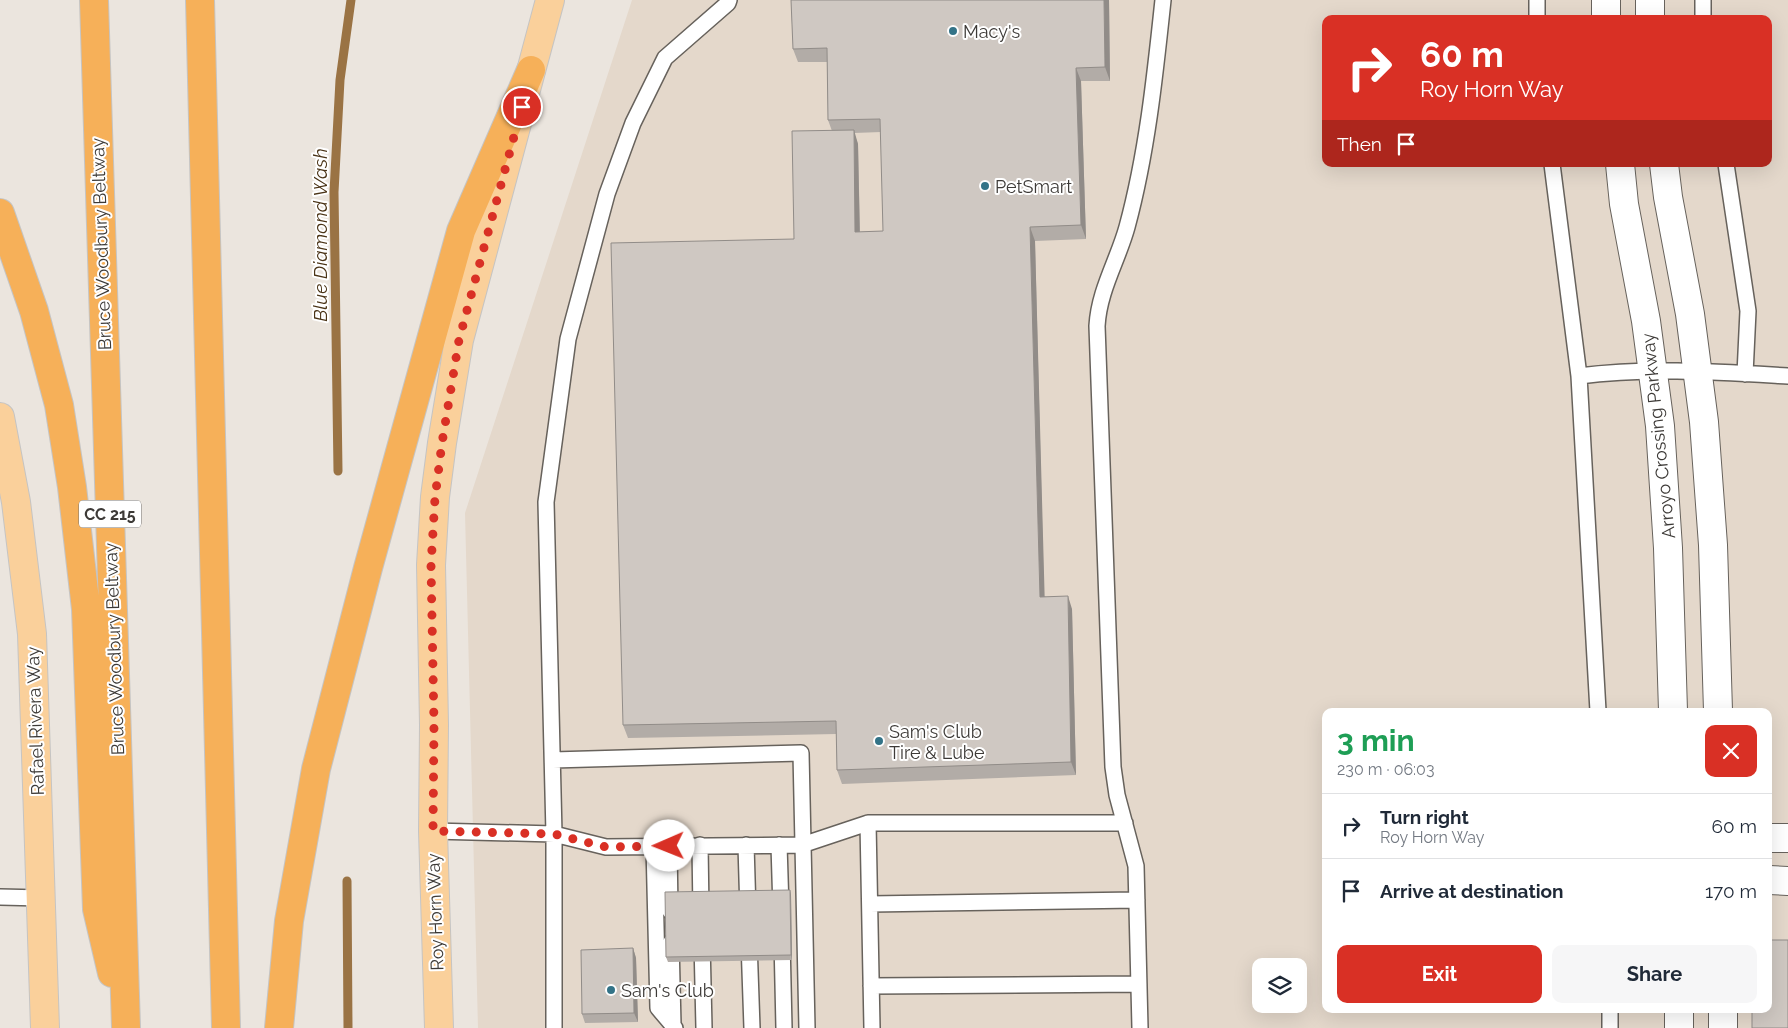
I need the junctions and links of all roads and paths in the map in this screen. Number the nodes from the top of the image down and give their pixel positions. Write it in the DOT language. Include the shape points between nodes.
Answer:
graph roads {
  1 [pos="94,0"];
  2 [pos="200,0"];
  3 [pos="550,0"];
  4 [pos="729,0"];
  5 [pos="1163,0"];
  6 [pos="1537,0"];
  7 [pos="1606,0"];
  8 [pos="1650,0"];
  9 [pos="1703,0"];
  10 [pos="1537,15"];
  11 [pos="1606,15"];
  12 [pos="1650,15"];
  13 [pos="1703,15"];
  14 [pos="532,70"];
  15 [pos="1552,167"];
  16 [pos="1620,167"];
  17 [pos="1664,167"];
  18 [pos="1726,167"];
  19 [pos="0,213"];
  20 [pos="1698,371"];
  21 [pos="1653,372"];
  22 [pos="1745,374"];
  23 [pos="1579,376"];
  24 [pos="1788,376"];
  25 [pos="0,417"];
  26 [pos="1598,708"];
  27 [pos="1673,708"];
  28 [pos="1718,708"];
  29 [pos="552,760"];
  30 [pos="868,823"];
  31 [pos="1125,823"];
  32 [pos="433,831"];
  33 [pos="554,834"];
  34 [pos="1772,838"];
  35 [pos="1788,838"];
  36 [pos="700,845"];
  37 [pos="746,845"];
  38 [pos="779,845"];
  39 [pos="802,845"];
  40 [pos="661,846"];
  41 [pos="1772,880"];
  42 [pos="1788,881"];
  43 [pos="0,896"];
  44 [pos="42,898"];
  45 [pos="1137,900"];
  46 [pos="870,904"];
  47 [pos="1138,984"];
  48 [pos="871,986"];
  49 [pos="1610,1013"];
  50 [pos="1679,1013"];
  51 [pos="1723,1013"];
  52 [pos="674,1027"];
  53 [pos="44,1028"];
  54 [pos="125,1028"];
  55 [pos="226,1028"];
  56 [pos="279,1028"];
  57 [pos="439,1028"];
  58 [pos="554,1028"];
  59 [pos="704,1028"];
  60 [pos="752,1028"];
  61 [pos="784,1028"];
  62 [pos="807,1028"];
  63 [pos="872,1028"];
  64 [pos="1140,1028"];
  65 [pos="1610,1028"];
  66 [pos="1679,1028"];
  67 [pos="1723,1028"];
  1 -- 54 [label="highway, Bruce Woodbury Beltway / CC 215"];
  2 -- 55 [label="highway"];
  3 -- 14 [label="main road, Roy Horn Way"];
  4 -- 29 [label="lane" via="665,58 633,122 607,194 568,339 546,502"];
  5 -- 31 [label="lane" via="1141,168 1127,229 1101,300 1097,326 1113,767"];
  6 -- 10 [label="lane"];
  7 -- 11 [label="street"];
  8 -- 12 [label="street"];
  9 -- 13 [label="lane"];
  14 -- 32 [label="main road, Roy Horn Way" via="459,340 435,498 431,565"];
  14 -- 56 [label="highway" via="461,231 368,568 316,769 289,921"];
  15 -- 23 [label="lane"];
  16 -- 21 [label="street, Arroyo Crossing Parkway"];
  17 -- 20 [label="street"];
  18 -- 22 [label="lane" via="1748,311"];
  19 -- 54 [label="highway" via="34,311 59,405 71,478 86,609 97,909"];
  20 -- 21 [label="lane"];
  20 -- 22 [label="lane"];
  20 -- 28 [label="street" via="1713,545"];
  21 -- 23 [label="lane"];
  21 -- 27 [label="street, Arroyo Crossing Parkway" via="1668,548"];
  22 -- 24 [label="lane"];
  23 -- 26 [label="lane"];
  25 -- 44 [label="main road, Rafael Rivera Way" via="16,502 32,634"];
  29 -- 33 [label="lane"];
  29 -- 39 [label="lane" via="801,753"];
  30 -- 31 [label="lane"];
  30 -- 39 [label="lane"];
  30 -- 46 [label="lane"];
  31 -- 45 [label="lane" via="1136,866"];
  32 -- 33 [label="lane"];
  32 -- 57 [label="main road, Roy Horn Way"];
  33 -- 40 [label="lane" via="606,847"];
  33 -- 58 [label="lane"];
  34 -- 35 [label="street"];
  36 -- 37 [label="lane"];
  36 -- 40 [label="lane"];
  36 -- 59 [label="lane"];
  37 -- 38 [label="lane"];
  37 -- 60 [label="lane"];
  38 -- 39 [label="lane"];
  38 -- 61 [label="lane"];
  39 -- 62 [label="lane"];
  40 -- 52 [label="lane" via="658,1008"];
  41 -- 42 [label="street"];
  43 -- 44 [label="lane"];
  44 -- 53 [label="main road, Rafael Rivera Way"];
  45 -- 46 [label="lane"];
  45 -- 47 [label="lane"];
  46 -- 48 [label="lane"];
  47 -- 48 [label="lane"];
  47 -- 64 [label="lane"];
  48 -- 63 [label="lane"];
  49 -- 65 [label="lane"];
  50 -- 66 [label="street"];
  51 -- 67 [label="street"];
}
